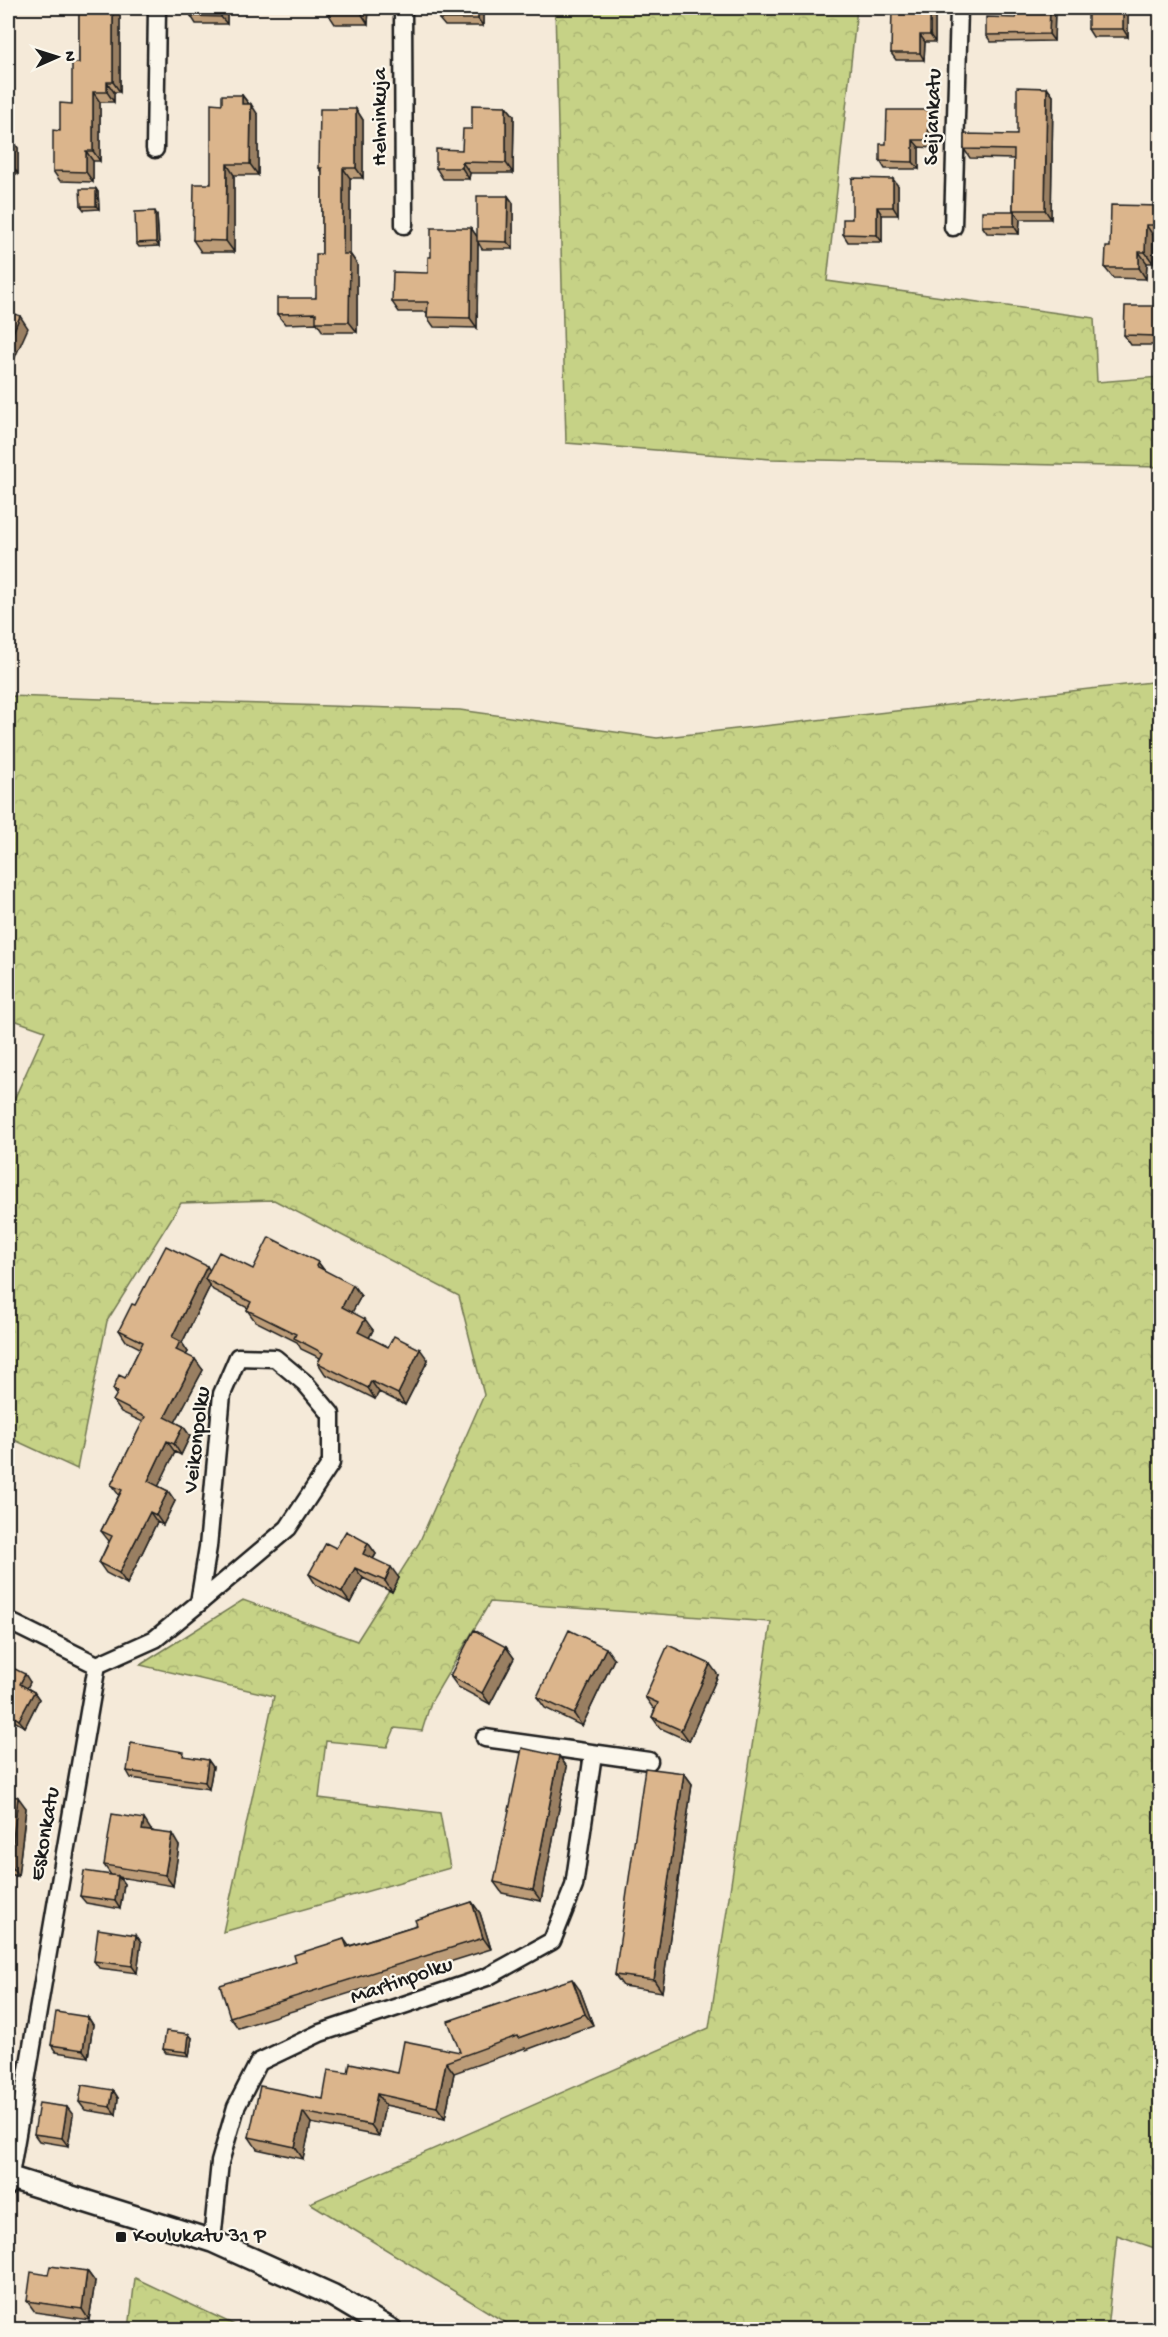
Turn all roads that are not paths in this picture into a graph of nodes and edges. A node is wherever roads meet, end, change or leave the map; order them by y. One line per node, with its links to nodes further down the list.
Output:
1 (157, 8): 4 (street)
2 (402, 8): 5 (street, Helminkuja)
3 (960, 8): 6 (street, Seijankatu)
4 (155, 149)
5 (404, 225)
6 (953, 228)
7 (199, 1603): 7 (street, Veikonpolku); 9 (street, Veikonpolku)
8 (8, 1621): 9 (street)
9 (97, 1665): 13 (street, Eskonkatu)
10 (485, 1738): 11 (street)
11 (593, 1755): 12 (street); 14 (street, Martinpolku)
12 (649, 1761)
13 (8, 2181): 14 (street)
14 (212, 2241): 15 (street)
15 (391, 2330)

